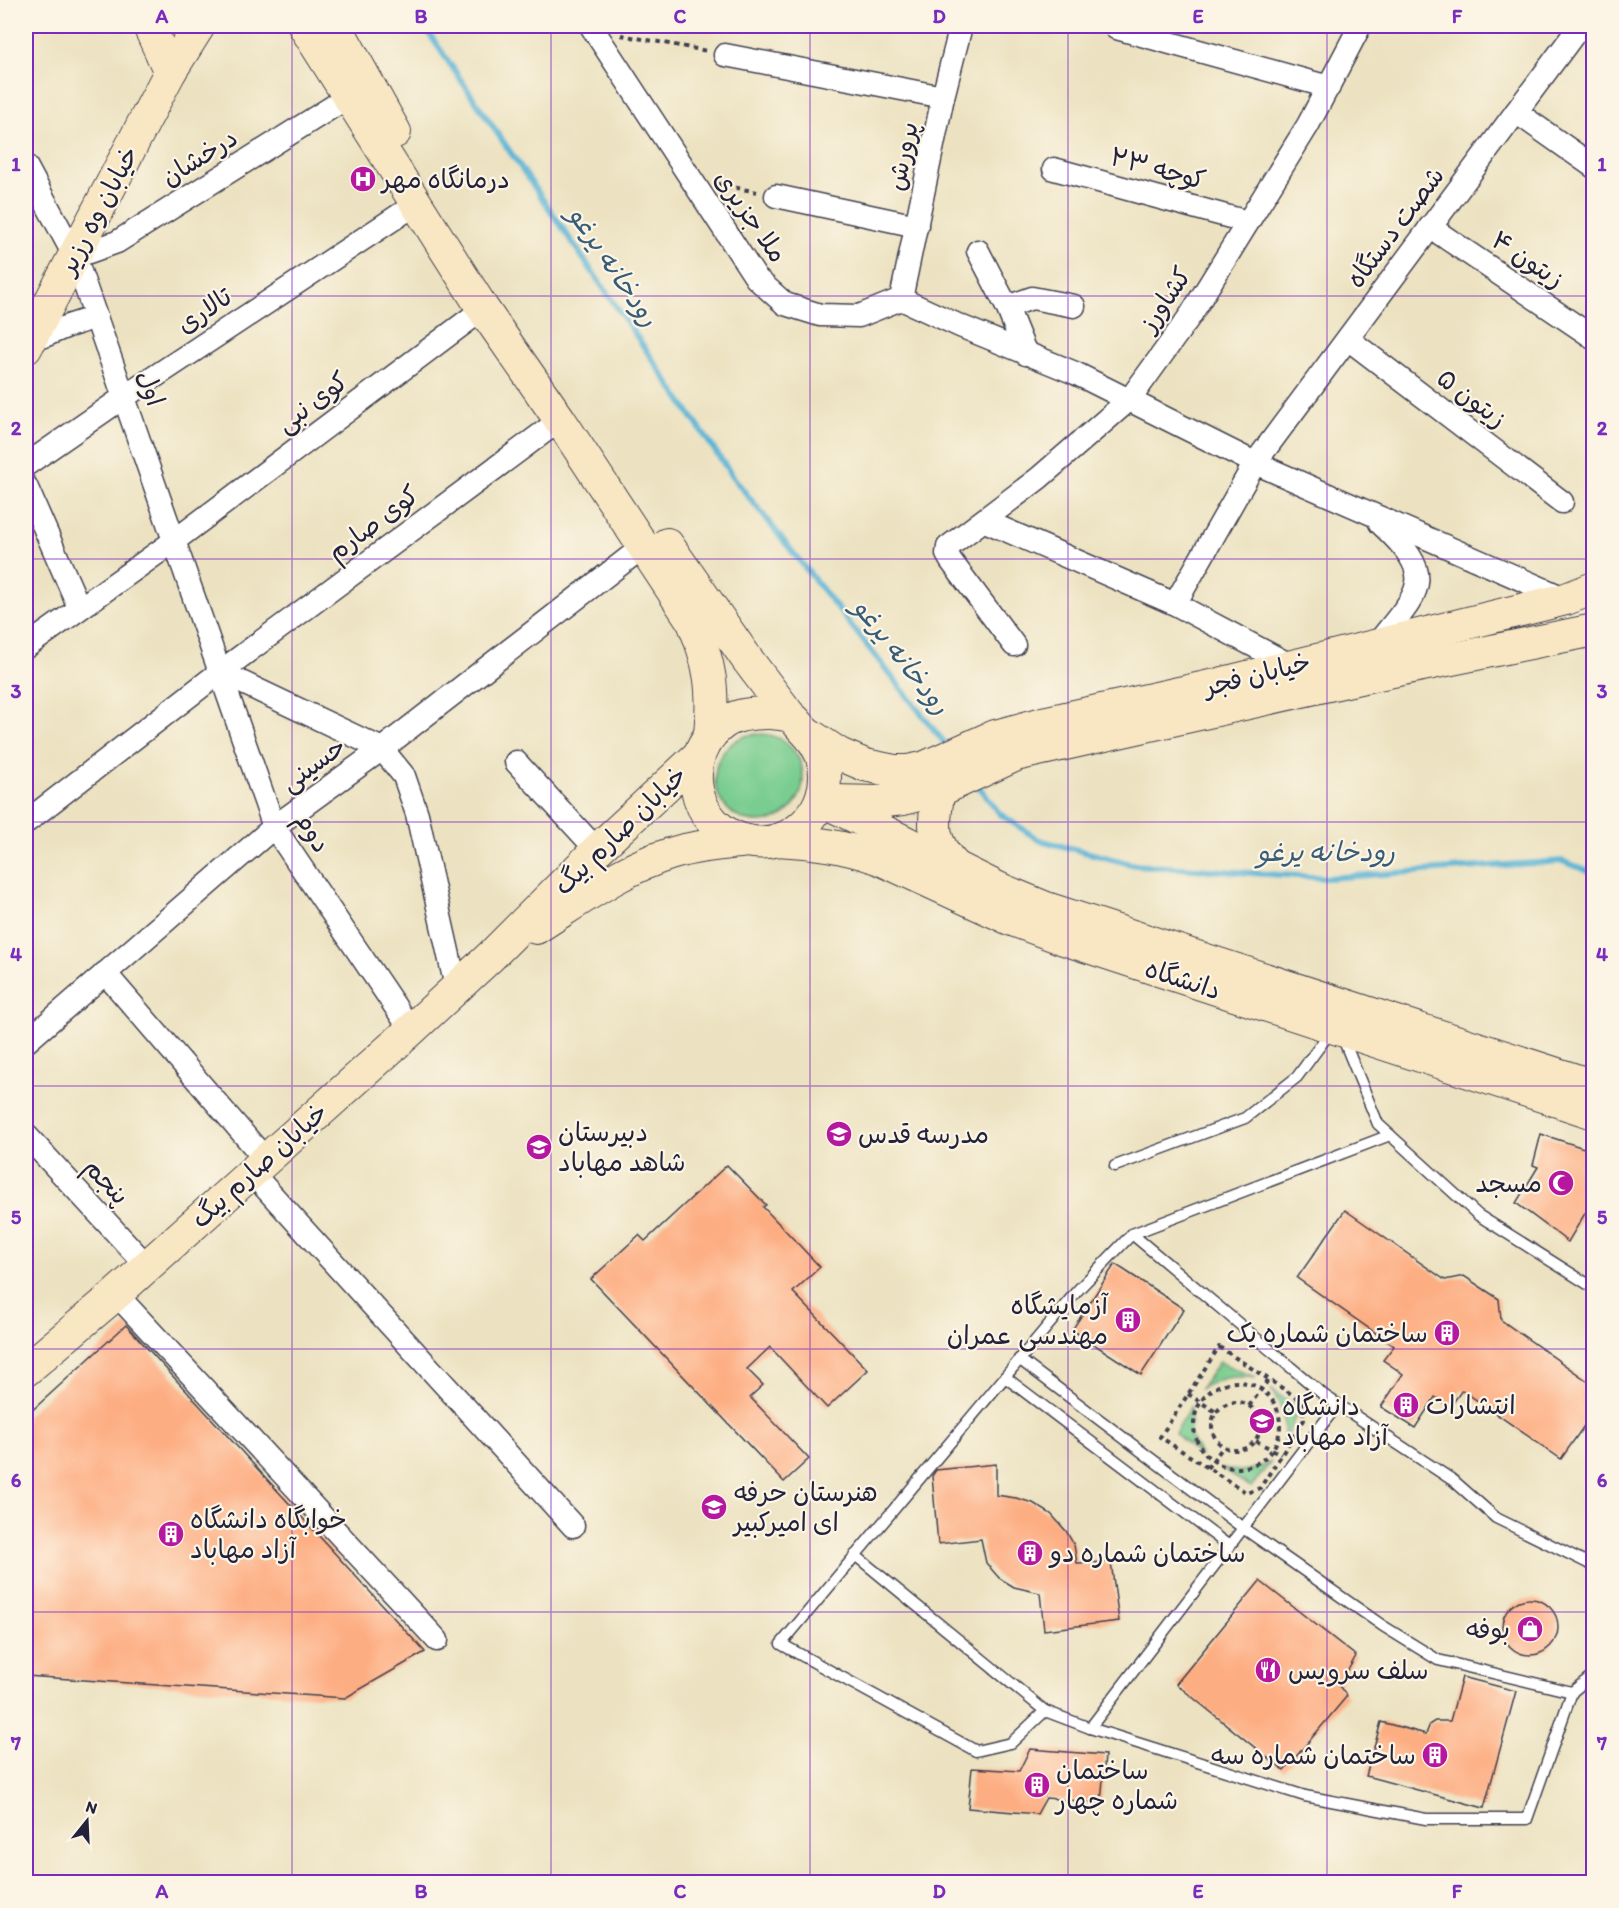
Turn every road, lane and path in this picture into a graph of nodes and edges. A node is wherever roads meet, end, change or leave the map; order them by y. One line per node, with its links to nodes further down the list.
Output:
1 (149, 26): 11 (main road)
2 (199, 26): 11 (main road, خیابان وه رزیر)
3 (304, 26): 13 (main road)
4 (336, 26): 56 (main road)
5 (961, 26): 14 (street, پرورش)
6 (1360, 26): 12 (street, کشاورز)
7 (1580, 26): 15 (street, شصت دستگاه)
8 (592, 27): 10 (path); 19 (street, ملا جزیری)
9 (1116, 28): 12 (street)
10 (725, 55): 14 (street)
11 (170, 72): 26 (main road, خیابان وه رزیر)
12 (1329, 87): 22 (street, کشاورز)
13 (348, 97): 21 (main road); 26 (street, درخشان)
14 (943, 97): 23 (street, پرورش)
15 (1516, 112): 17 (street); 24 (street, شصت دستگاه)
16 (26, 166): 26 (street, اول)
17 (1593, 167)
18 (1054, 169): 22 (street, کوچه ۲۳)
19 (691, 178): 20 (path); 27 (street, ملا جزیری)
20 (776, 196): 23 (street)
21 (416, 204): 30 (main road); 36 (street, تالاری)
22 (1248, 222): 37 (street, کشاورز)
23 (916, 225): 27 (street, پرورش)
24 (1430, 227): 32 (street, زیتون ۴); 33 (street, شصت دستگاه)
25 (978, 251): 29 (street)
26 (75, 256): 31 (street, اول); 34 (main road, خیابان وه رزیر)
27 (901, 299): 35 (street)
28 (1074, 306): 29 (street)
29 (1007, 307): 35 (street)
30 (483, 309): 38 (main road); 45 (street, کوی نبی)
31 (96, 317): 34 (street); 36 (street, اول)
32 (1593, 338)
33 (1348, 339): 39 (street, شصت دستگاه); 42 (street, زیتون ۵)
34 (27, 345)
35 (1026, 354): 37 (street)
36 (124, 397): 40 (street, تالاری); 45 (street, اول)
37 (1130, 399): 39 (street); 44 (street, کشاورز)
38 (560, 420): 46 (main road); 55 (street, کوی صارم)
39 (1255, 463): 43 (street); 48 (street, شصت دستگاه)
40 (26, 465)
41 (26, 486): 49 (street)
42 (1562, 502)
43 (1370, 513): 47 (street); 52 (street)
44 (985, 520): 48 (street); 51 (street, کشاورز)
45 (174, 541): 49 (street, کوی نبی); 55 (street, دوم)
46 (644, 546): 57 (main road); 59 (street, حسینی)
47 (1580, 593): 52 (main road, خیابان فجر)
48 (1175, 604): 54 (street)
49 (79, 607): 53 (street, کوی نبی)
50 (1593, 630): 58 (main road, خیابان فجر)
51 (1014, 645)
52 (1376, 645): 54 (main road, خیابان فجر)
53 (26, 647)
54 (1292, 666): 58 (main road, خیابان فجر)
55 (220, 672): 59 (street); 63 (street, کوی صارم); 64 (street, دوم)
56 (800, 726): 57 (main road); 61 (main road); 62 (main road)
57 (704, 745): 65 (main road); 66 (main road, خیابان صارم بیگ)
58 (1004, 746): 61 (main road, خیابان فجر)
59 (382, 749): 64 (street, حسینی); 70 (street)
60 (516, 762): 66 (street)
61 (936, 782): 62 (main road); 67 (main road)
62 (821, 800): 65 (main road); 67 (main road, دانشگاه)
63 (26, 822)
64 (274, 827): 69 (street, حسینی); 72 (street, دوم)
65 (763, 841): 68 (main road, خیابان صارم بیگ); 71 (main road, دانشگاه)
66 (597, 850): 68 (main road, خیابان صارم بیگ)
67 (954, 865): 74 (main road, دانشگاه)
68 (490, 957): 70 (main road, خیابان صارم بیگ)
69 (105, 973): 73 (street, حسینی); 78 (street)
70 (456, 987): 72 (main road, خیابان صارم بیگ)
71 (1336, 1029): 75 (main road, دانشگاه); 77 (lane); 79 (lane)
72 (411, 1030): 78 (main road, خیابان صارم بیگ)
73 (26, 1042)
74 (1593, 1086)
75 (1593, 1113)
76 (26, 1135): 81 (street, پنجم)
77 (1390, 1135): 80 (lane); 82 (lane)
78 (258, 1166): 81 (main road, خیابان صارم بیگ); 100 (street)
79 (1115, 1166)
80 (1132, 1234): 84 (lane); 91 (lane)
81 (147, 1266): 83 (main road, خیابان صارم بیگ)
82 (1593, 1288)
83 (116, 1294): 85 (main road, خیابان صارم بیگ); 105 (street)
84 (1019, 1359): 86 (lane); 101 (lane)
85 (26, 1370)
86 (1005, 1377): 102 (lane); 103 (lane)
87 (1269, 1379): 88 (path); 89 (path); 97 (path)
88 (1261, 1389): 90 (path); 92 (path); 96 (path)
89 (1188, 1394): 90 (path); 99 (path)
90 (1200, 1401): 93 (path); 98 (path)
91 (1338, 1404): 101 (lane); 104 (lane)
92 (1249, 1406): 93 (path); 94 (path)
93 (1216, 1412): 95 (path)
94 (1256, 1441): 95 (path); 96 (path)
95 (1223, 1446): 98 (path)
96 (1273, 1449): 97 (path); 98 (path)
97 (1281, 1454): 99 (path)
98 (1213, 1460): 99 (path)
99 (1207, 1468)
100 (573, 1526)
101 (1243, 1528): 102 (lane); 107 (lane)
102 (1229, 1546): 109 (lane)
103 (855, 1555): 108 (lane); 108 (lane)
104 (1593, 1566)
105 (436, 1640)
106 (1593, 1674): 107 (lane)
107 (1572, 1692): 109 (lane)
108 (1045, 1711): 109 (lane)
109 (1090, 1728)

